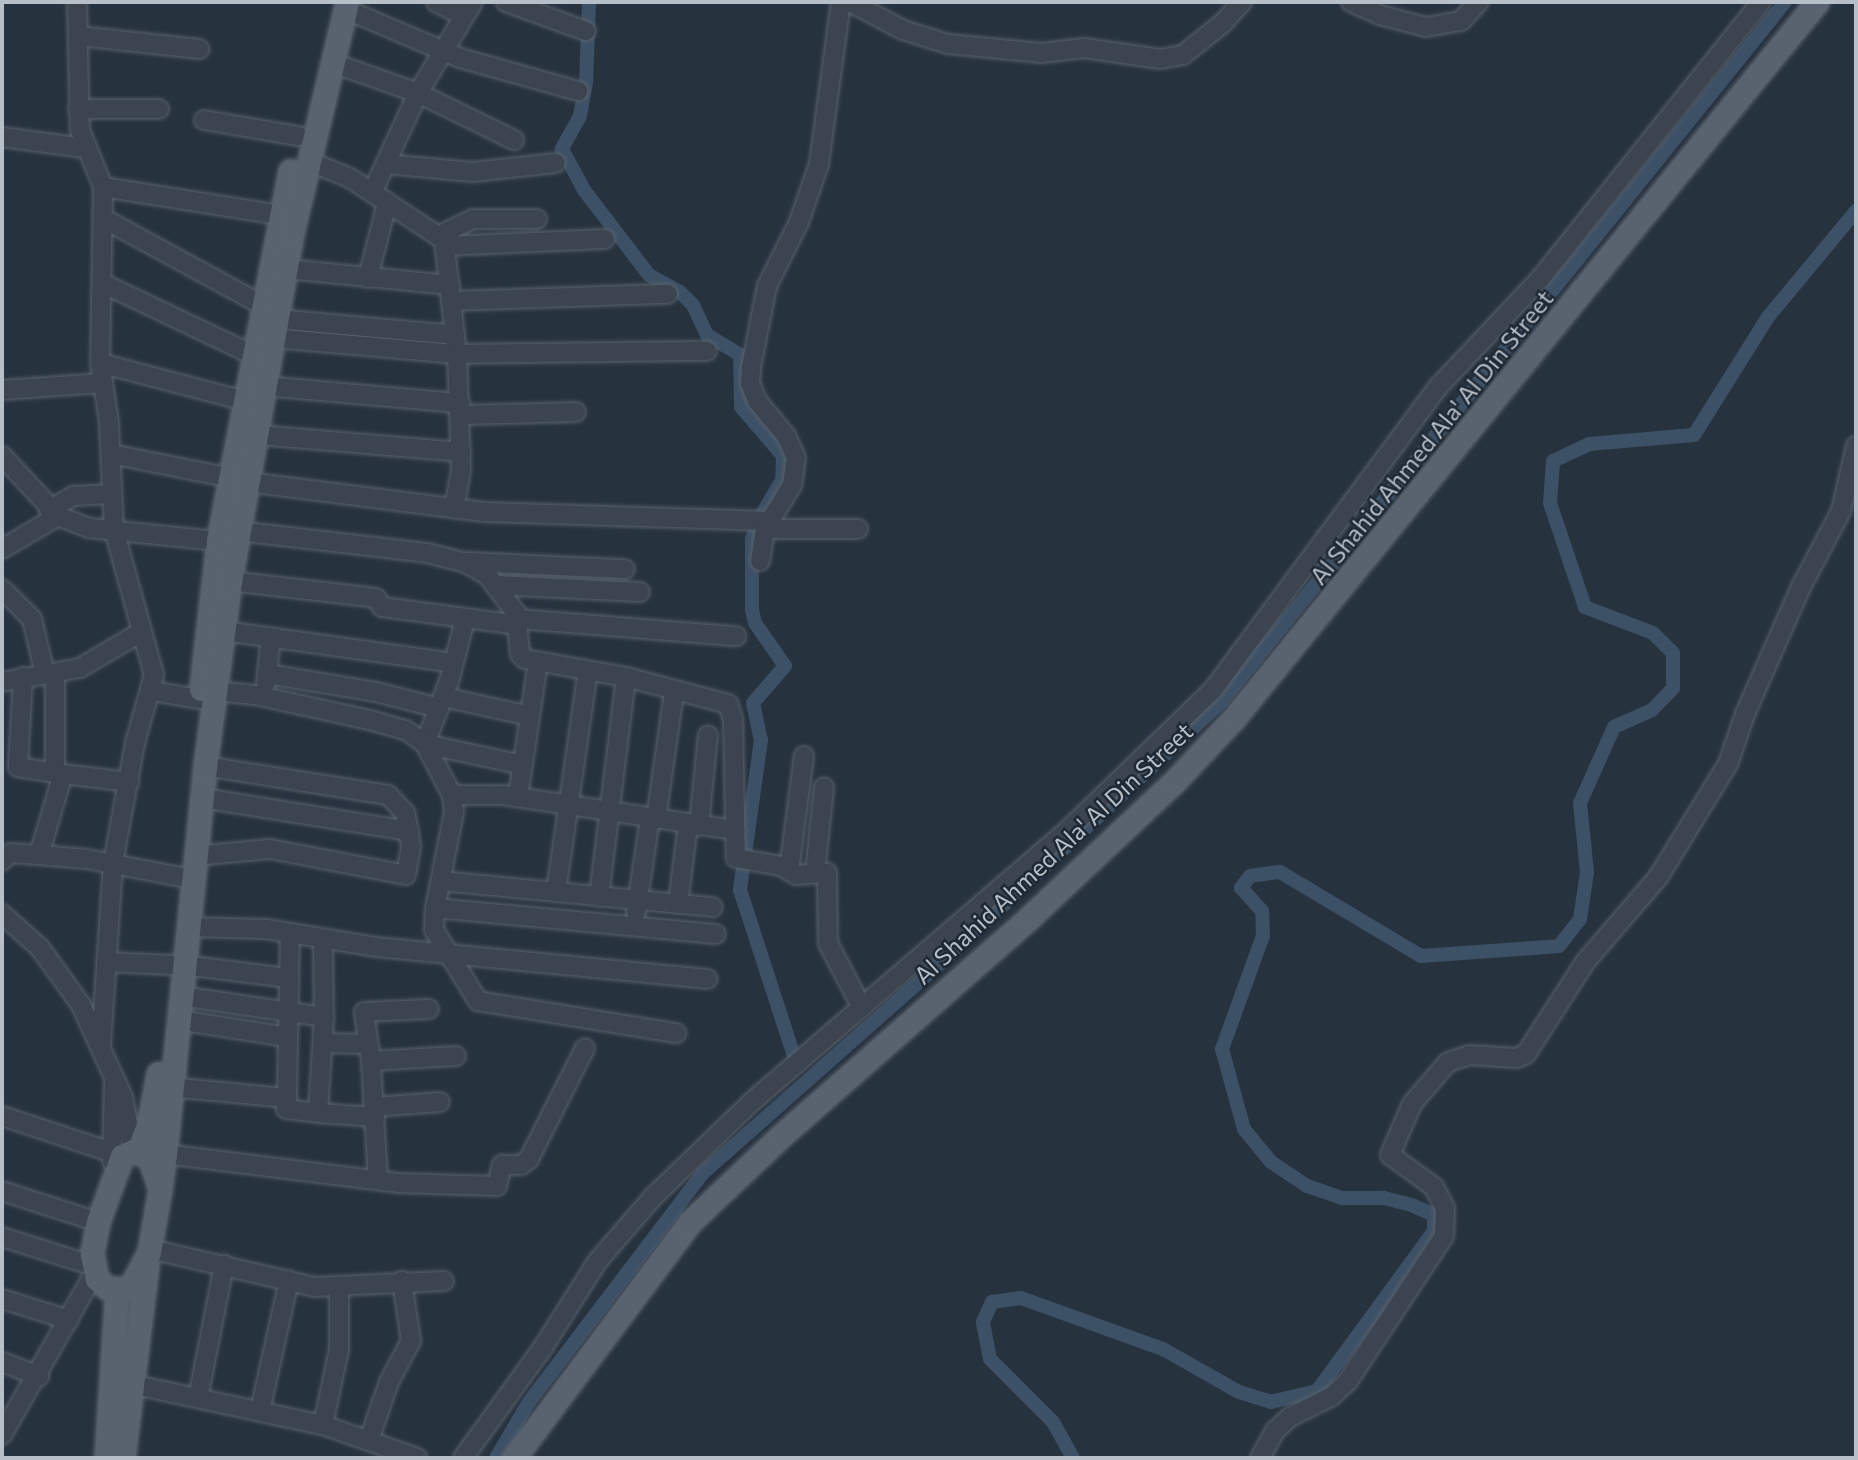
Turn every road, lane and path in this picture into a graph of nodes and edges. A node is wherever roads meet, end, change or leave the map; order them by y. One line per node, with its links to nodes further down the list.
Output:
1 (77, 2): 14 (street)
2 (436, 2): 12 (street)
3 (506, 2): 13 (street)
4 (841, 2): 62 (street)
5 (850, 2): 6 (street)
6 (1242, 2)
7 (1352, 2): 8 (street)
8 (1479, 2)
9 (1761, 2): 137 (street)
10 (1817, 2): 184 (main road, Al Shahid Ahmed Ala' Al Din Street)
11 (342, 4): 16 (street); 17 (main road); 23 (main road)
12 (469, 9): 16 (street)
13 (586, 31)
14 (79, 36): 15 (street); 20 (street)
15 (198, 48)
16 (441, 50): 18 (street); 19 (street)
17 (333, 63): 19 (street); 27 (main road)
18 (578, 91)
19 (418, 93): 25 (street); 29 (street)
20 (78, 108): 21 (street); 26 (street)
21 (159, 108)
22 (204, 120): 23 (street)
23 (299, 136): 32 (main road)
24 (2, 137): 26 (street)
25 (514, 140)
26 (84, 148): 30 (street)
27 (308, 162): 31 (street); 37 (main road)
28 (556, 163): 29 (street)
29 (386, 164): 31 (street)
30 (103, 187): 32 (street); 34 (street)
31 (379, 198): 36 (street); 38 (street)
32 (279, 215): 37 (main road)
33 (537, 219): 36 (street)
34 (106, 220): 39 (street); 42 (street)
35 (605, 239): 36 (street)
36 (442, 241): 40 (street)
37 (277, 268): 38 (street); 42 (main road)
38 (368, 278): 40 (street)
39 (102, 283): 46 (street); 47 (street)
40 (451, 293): 41 (street); 43 (street)
41 (668, 294)
42 (270, 321): 43 (street); 45 (street); 46 (main road); 50 (main road)
43 (455, 335): 45 (street)
44 (707, 351): 45 (street)
45 (457, 354): 51 (street)
46 (253, 355): 50 (main road)
47 (100, 363): 48 (street); 50 (street)
48 (102, 383): 49 (street); 56 (street)
49 (2, 390)
50 (256, 398): 51 (street); 53 (main road)
51 (461, 409): 52 (street); 55 (street)
52 (576, 412)
53 (247, 434): 55 (street); 58 (main road)
54 (1856, 446): 185 (street)
55 (461, 452): 60 (street)
56 (111, 454): 58 (street); 59 (street)
57 (4, 463): 61 (street)
58 (239, 480): 60 (street); 65 (main road)
59 (112, 494): 61 (street); 64 (street)
60 (454, 508): 62 (street)
61 (53, 513): 64 (street); 66 (street)
62 (767, 525): 63 (street); 67 (street)
63 (858, 529)
64 (114, 530): 65 (street); 77 (street)
65 (228, 536): 68 (street); 70 (main road); 90 (main road)
66 (2, 550)
67 (760, 561)
68 (464, 562): 69 (street); 71 (street)
69 (625, 569)
70 (230, 581): 74 (street); 76 (main road)
71 (496, 584): 73 (street); 75 (street)
72 (2, 589): 83 (street)
73 (640, 592)
74 (465, 620): 75 (street); 81 (street)
75 (518, 622): 78 (street); 80 (street)
76 (224, 631): 79 (street); 90 (main road)
77 (141, 632): 83 (street); 88 (street)
78 (736, 636)
79 (271, 637): 81 (street); 84 (street)
80 (538, 662): 82 (street); 93 (street)
81 (454, 663): 92 (street)
82 (589, 671): 86 (street); 105 (street)
83 (50, 674): 85 (street); 99 (street)
84 (267, 674): 91 (street); 92 (street)
85 (23, 677): 87 (street); 99 (street)
86 (626, 677): 89 (street); 106 (street)
87 (2, 682)
88 (152, 691): 90 (street); 100 (street)
89 (674, 693): 107 (street); 109 (street)
90 (207, 695): 91 (street); 96 (main road)
91 (265, 697): 95 (street)
92 (441, 703): 93 (street); 95 (street)
93 (530, 716): 98 (street)
94 (708, 735): 108 (street)
95 (425, 744): 98 (street); 102 (street)
96 (202, 755): 104 (main road); 110 (street); 117 (main road)
97 (804, 756): 115 (street)
98 (523, 765): 103 (street)
99 (59, 773): 100 (street); 111 (street)
100 (129, 782): 114 (street)
101 (824, 788): 116 (street)
102 (452, 795): 103 (street); 118 (street)
103 (518, 797): 105 (street)
104 (202, 798): 110 (street); 112 (main road)
105 (568, 805): 106 (street); 119 (street)
106 (610, 812): 107 (street); 120 (street)
107 (653, 818): 108 (street); 121 (street)
108 (694, 825): 109 (street); 122 (street)
109 (736, 830): 115 (street)
110 (409, 831): 112 (street)
111 (39, 855): 113 (street); 114 (street)
112 (195, 856): 127 (main road)
113 (2, 861)
114 (113, 863): 117 (street); 132 (street)
115 (789, 871): 116 (street)
116 (815, 873): 137 (street)
117 (181, 877): 133 (main road)
118 (441, 881): 119 (street); 124 (street)
119 (556, 892): 120 (street)
120 (600, 897): 121 (street)
121 (638, 901): 122 (street); 126 (street)
122 (678, 904): 123 (street)
123 (713, 907)
124 (435, 908): 126 (street); 131 (street)
125 (2, 914): 145 (street)
126 (634, 926): 129 (street)
127 (188, 927): 128 (street); 133 (main road)
128 (290, 933): 130 (street); 134 (street)
129 (716, 934)
130 (323, 940): 131 (street); 140 (street)
131 (448, 953): 135 (street); 142 (street)
132 (106, 962): 133 (street); 145 (street)
133 (178, 965): 134 (street); 136 (main road); 156 (main road)
134 (289, 978): 139 (street)
135 (707, 979)
136 (181, 996): 139 (street); 141 (main road)
137 (862, 1008): 183 (street)
138 (429, 1009): 147 (street)
139 (289, 1014): 140 (street); 143 (street)
140 (324, 1017): 144 (street)
141 (178, 1020): 143 (street); 149 (main road)
142 (676, 1033)
143 (288, 1037): 150 (street)
144 (323, 1043): 147 (street); 153 (street)
145 (101, 1045): 156 (street)
146 (585, 1048): 157 (street)
147 (370, 1053): 148 (street); 152 (street)
148 (456, 1056)
149 (170, 1087): 150 (street); 155 (main road)
150 (287, 1098): 153 (street)
151 (440, 1102): 152 (street)
152 (375, 1112): 153 (street); 157 (street)
153 (318, 1113)
154 (2, 1116): 156 (street)
155 (165, 1154): 157 (street); 158 (main road)
156 (124, 1156): 158 (main road); 160 (main road)
157 (378, 1180)
158 (160, 1189): 162 (main road)
159 (2, 1191): 160 (street)
160 (98, 1222): 164 (main road)
161 (2, 1237): 164 (street)
162 (150, 1250): 163 (street); 169 (main road); 174 (main road)
163 (224, 1265): 165 (street); 175 (street)
164 (93, 1269): 169 (main road); 171 (street)
165 (289, 1280): 168 (street); 176 (street)
166 (402, 1281): 167 (street); 168 (street); 179 (street)
167 (444, 1281)
168 (338, 1288): 177 (street)
169 (117, 1290): 180 (main road)
170 (2, 1299): 171 (street)
171 (69, 1320): 173 (street)
172 (2, 1362): 173 (street)
173 (39, 1376): 178 (street)
174 (131, 1384): 175 (street); 181 (main road)
175 (198, 1398): 176 (street)
176 (260, 1411): 177 (street)
177 (323, 1425): 179 (street)
178 (2, 1435)
179 (369, 1440): 182 (street)
180 (106, 1458)
181 (123, 1458)
182 (417, 1458)
183 (463, 1458)
184 (514, 1458)
185 (1261, 1458)

